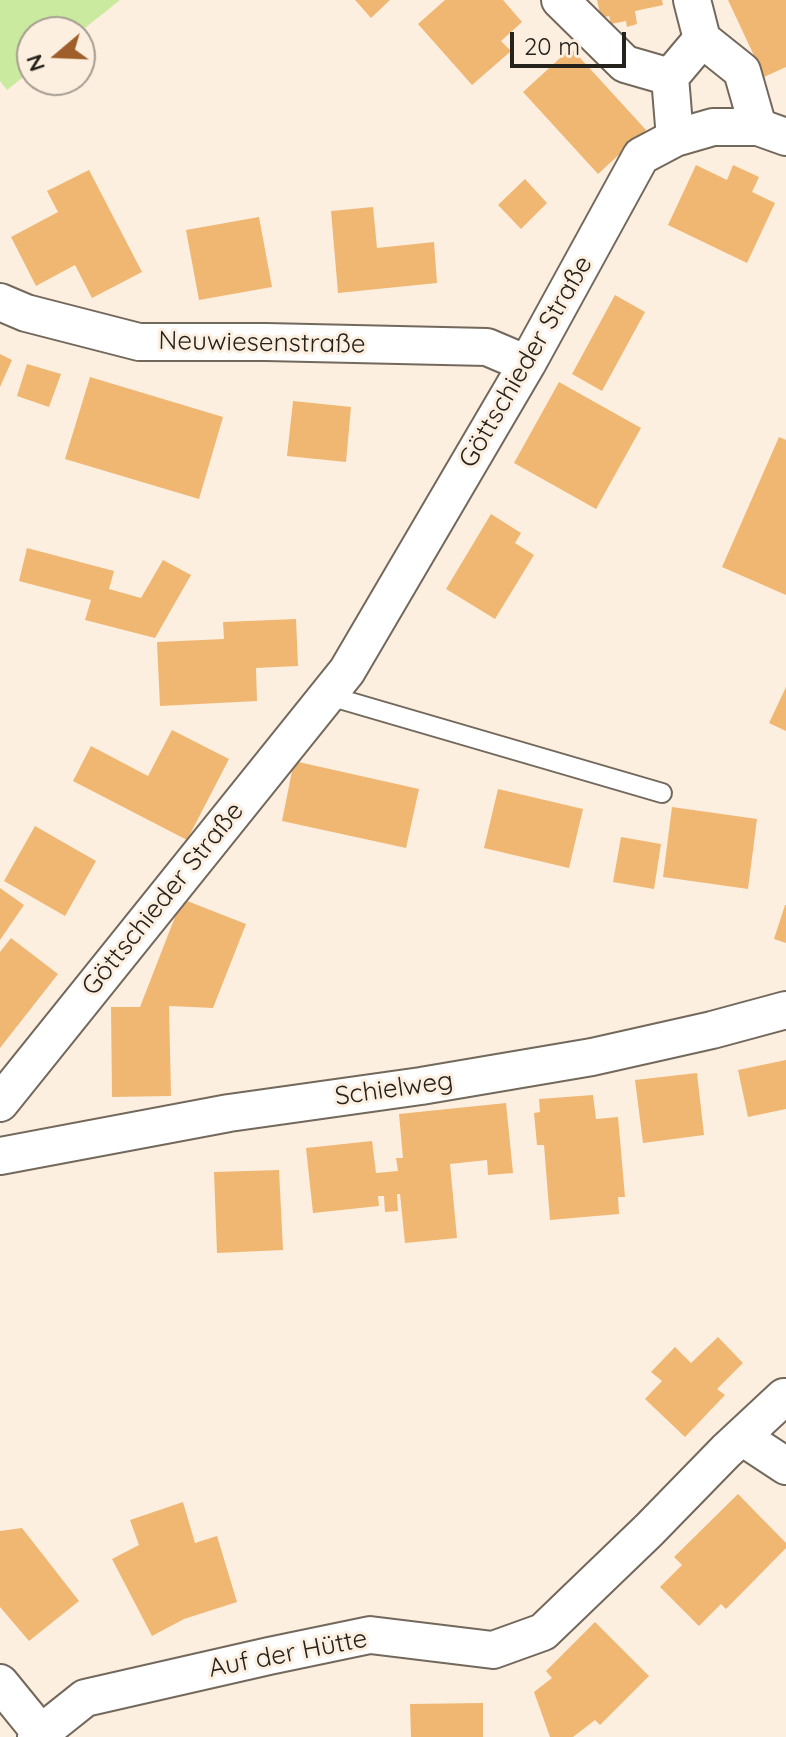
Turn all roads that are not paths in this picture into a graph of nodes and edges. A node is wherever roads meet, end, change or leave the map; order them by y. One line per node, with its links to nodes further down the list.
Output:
1 (560, 0): 4 (street)
2 (692, 0): 3 (street)
3 (702, 39): 4 (street); 5 (street)
4 (670, 77): 6 (street)
5 (772, 132): 6 (street, Göttschieder Straße)
6 (675, 138): 8 (street, Göttschieder Straße)
7 (0, 302): 8 (street, Neuwiesenstraße)
8 (527, 364): 9 (street, Göttschieder Straße)
9 (326, 695): 10 (lane); 12 (street, Göttschieder Straße)
10 (662, 793)
11 (786, 1010): 13 (street, Schielweg)
12 (0, 1103)
13 (0, 1156)
14 (786, 1397): 15 (street, Auf der Hütte)
15 (742, 1437): 16 (street); 18 (street, Auf der Hütte)
16 (786, 1466)
17 (0, 1683): 18 (street)
18 (40, 1735)

